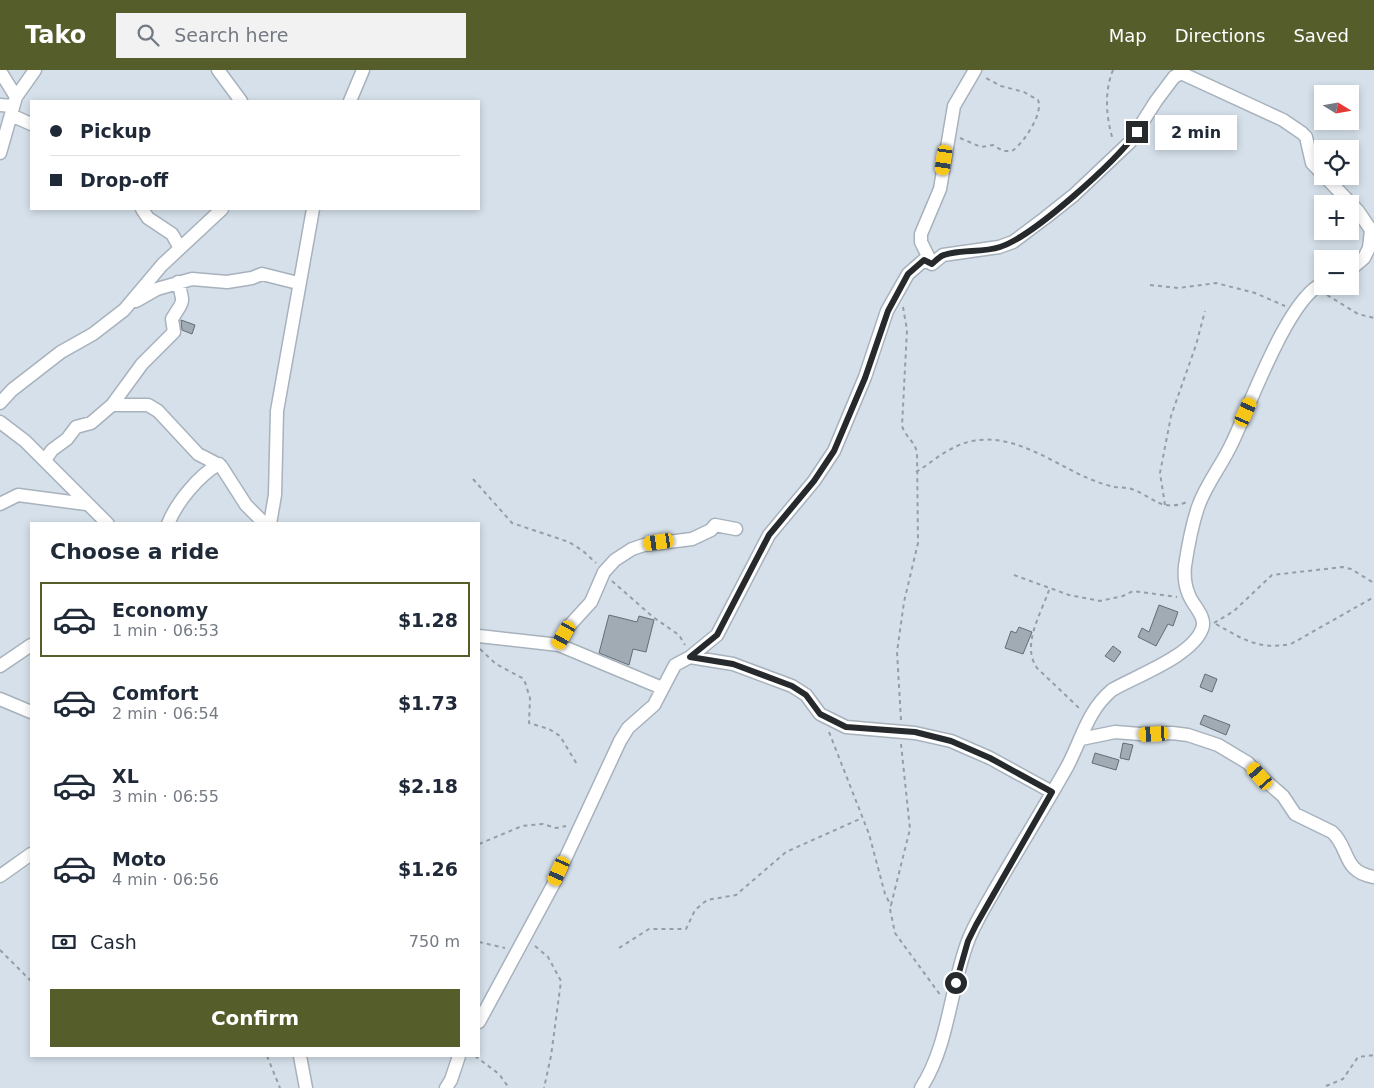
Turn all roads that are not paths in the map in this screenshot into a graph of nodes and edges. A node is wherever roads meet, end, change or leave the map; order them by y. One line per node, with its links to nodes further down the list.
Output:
1 (35, 70): 9 (street)
2 (218, 70): 6 (street)
3 (363, 70): 7 (street)
4 (0, 71): 9 (street)
5 (974, 73): 17 (street)
6 (240, 100)
7 (350, 100)
8 (0, 105): 9 (street)
9 (13, 106): 10 (street); 11 (street)
10 (30, 123)
11 (0, 153)
12 (143, 210): 15 (street)
13 (221, 210): 15 (street)
14 (313, 210): 19 (street)
15 (180, 248): 21 (street)
16 (1359, 262): 17 (street)
17 (932, 264): 37 (street)
18 (178, 282): 19 (street); 21 (street); 23 (street)
19 (298, 283): 32 (street)
20 (1314, 292): 42 (street)
21 (124, 310): 22 (street)
22 (0, 403)
23 (112, 405): 25 (street); 26 (street)
24 (0, 422): 25 (street)
25 (45, 460): 28 (street)
26 (219, 464): 30 (street); 31 (street)
27 (0, 504): 28 (street)
28 (86, 504): 29 (street)
29 (106, 522)
30 (169, 522)
31 (263, 522)
32 (270, 522)
33 (736, 529): 35 (street)
34 (480, 636): 35 (street)
35 (559, 645): 39 (street)
36 (30, 646): 38 (street)
37 (690, 657): 39 (street); 43 (street)
38 (0, 666)
39 (662, 688): 47 (street)
40 (0, 699): 41 (street)
41 (30, 712)
42 (1081, 739): 43 (street); 46 (street)
43 (1052, 792): 50 (street)
44 (30, 855): 45 (street)
45 (0, 876)
46 (1374, 877)
47 (480, 1020)
48 (300, 1057): 51 (street)
49 (459, 1057): 52 (street)
50 (924, 1083): 53 (street)
51 (306, 1088)
52 (446, 1088)
53 (936, 1088)

